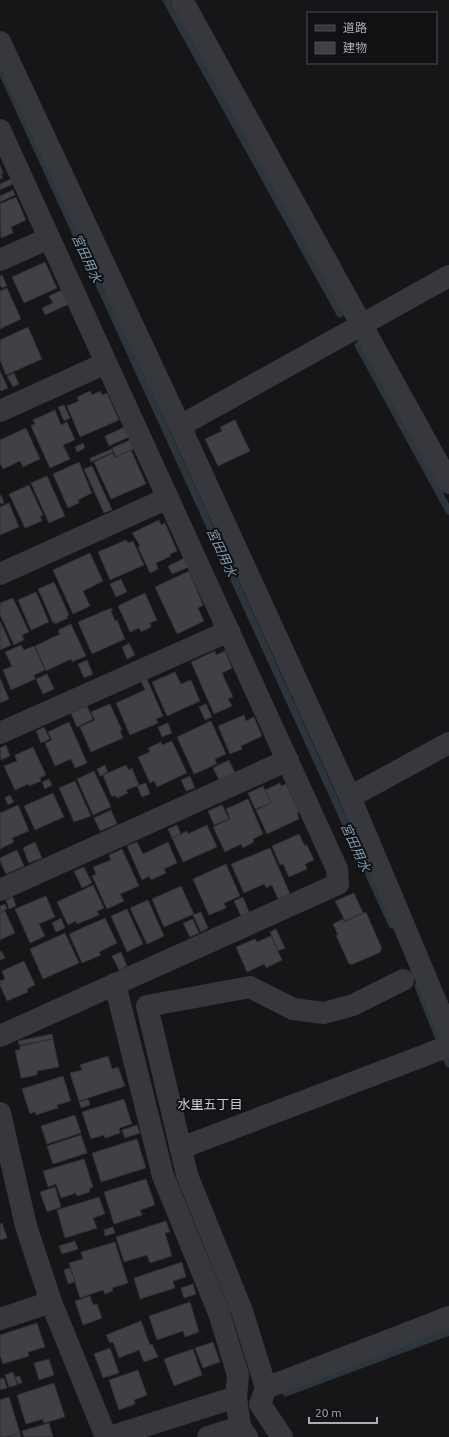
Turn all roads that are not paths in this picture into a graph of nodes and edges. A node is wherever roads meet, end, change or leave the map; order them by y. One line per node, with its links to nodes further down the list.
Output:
1 (182, 0): 7 (street)
2 (0, 42): 10 (street)
3 (0, 130): 4 (street)
4 (49, 238): 5 (street); 8 (street)
5 (0, 260)
6 (449, 276): 7 (street)
7 (362, 325): 10 (street); 11 (street)
8 (106, 363): 9 (street); 12 (street)
9 (0, 411)
10 (180, 426): 18 (street)
11 (449, 483)
12 (168, 498): 13 (street); 14 (street)
13 (0, 574)
14 (229, 631): 15 (street); 17 (street)
15 (0, 733)
16 (449, 743): 18 (street)
17 (288, 760): 19 (street); 21 (street)
18 (350, 797): 22 (street)
19 (0, 890)
20 (403, 980): 26 (street)
21 (115, 984): 23 (street); 32 (street)
22 (449, 1033)
23 (0, 1036)
24 (449, 1046): 26 (street)
25 (0, 1113): 27 (street)
26 (181, 1148): 31 (street)
27 (6, 1165): 28 (street)
28 (51, 1302): 30 (street); 34 (street)
29 (449, 1317): 31 (street)
30 (0, 1319)
31 (266, 1388): 37 (street)
32 (236, 1397): 33 (street); 35 (street)
33 (244, 1432): 36 (street)
34 (106, 1437)
35 (110, 1437)
36 (208, 1437)
37 (282, 1437)

